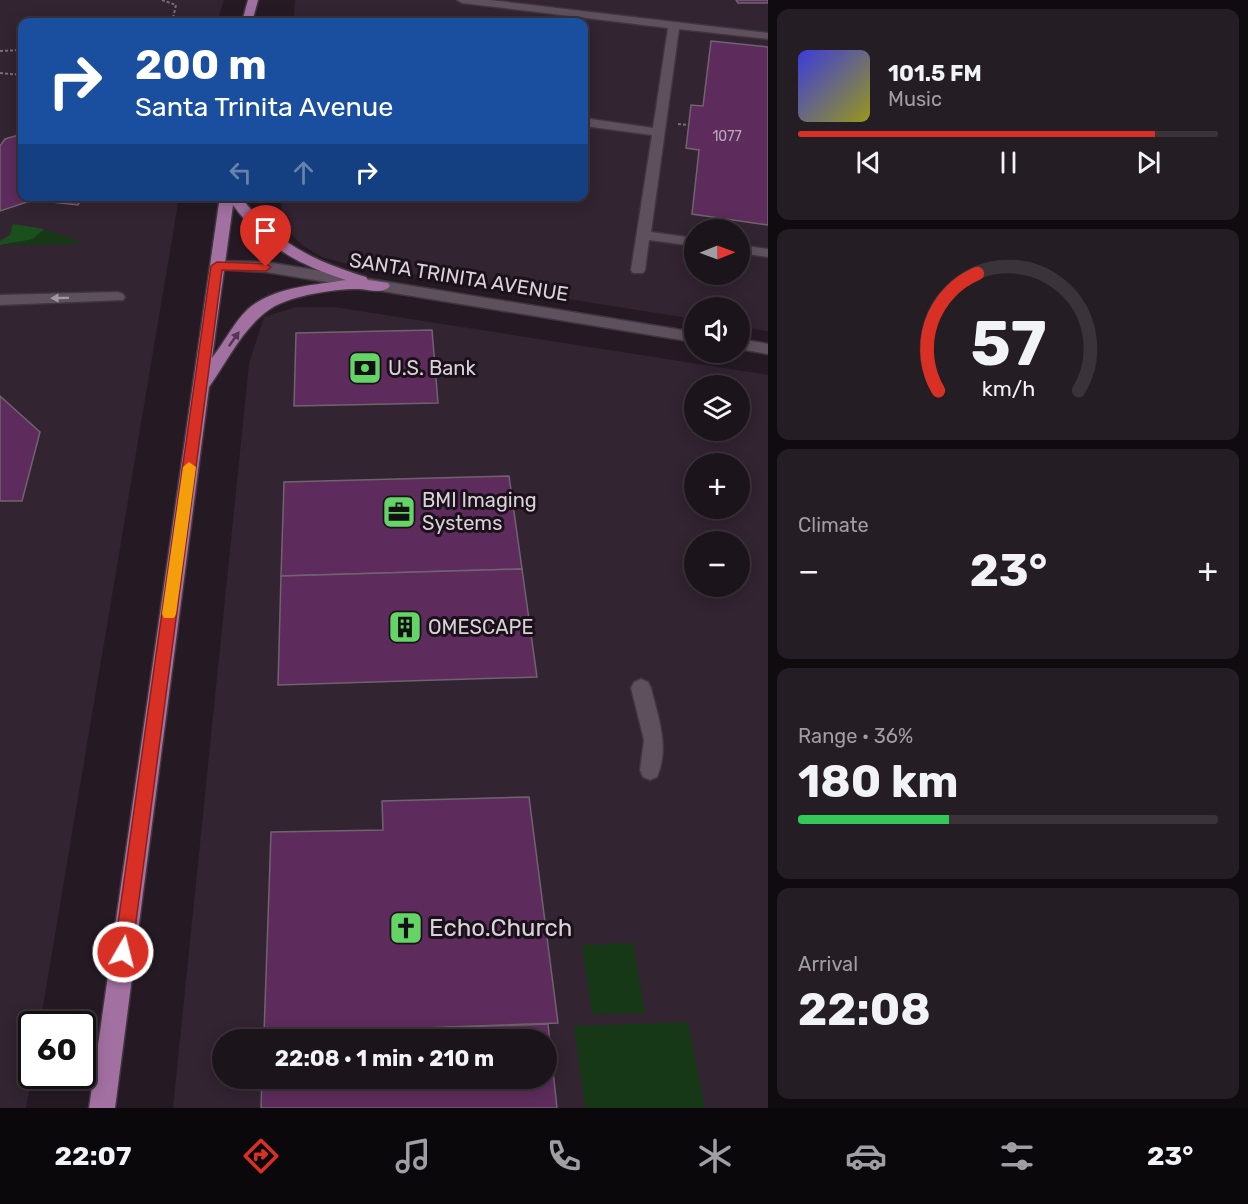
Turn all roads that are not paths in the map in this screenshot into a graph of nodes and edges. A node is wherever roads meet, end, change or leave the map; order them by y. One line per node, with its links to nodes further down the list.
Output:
1 (253, 0): 3 (main road)
2 (462, 0): 4 (street)
3 (248, 18)
4 (674, 25): 5 (street); 7 (street)
5 (768, 36)
6 (588, 123): 7 (street)
7 (658, 132): 10 (street)
8 (226, 201): 14 (main road)
9 (236, 201): 16 (main road)
10 (643, 235): 11 (street); 15 (street)
11 (684, 241)
12 (750, 250): 13 (street)
13 (768, 253)
14 (217, 266): 16 (street, SANTA TRINITA AVENUE); 22 (main road)
15 (638, 270)
16 (383, 286): 19 (street, SANTA TRINITA AVENUE); 22 (main road, one-way to 16)
17 (118, 297): 18 (street, one-way to 18)
18 (0, 300)
19 (684, 335)
20 (750, 346): 21 (street)
21 (768, 349)
22 (200, 387): 25 (main road)
23 (641, 688): 24 (street)
24 (650, 770)
25 (102, 1108)

